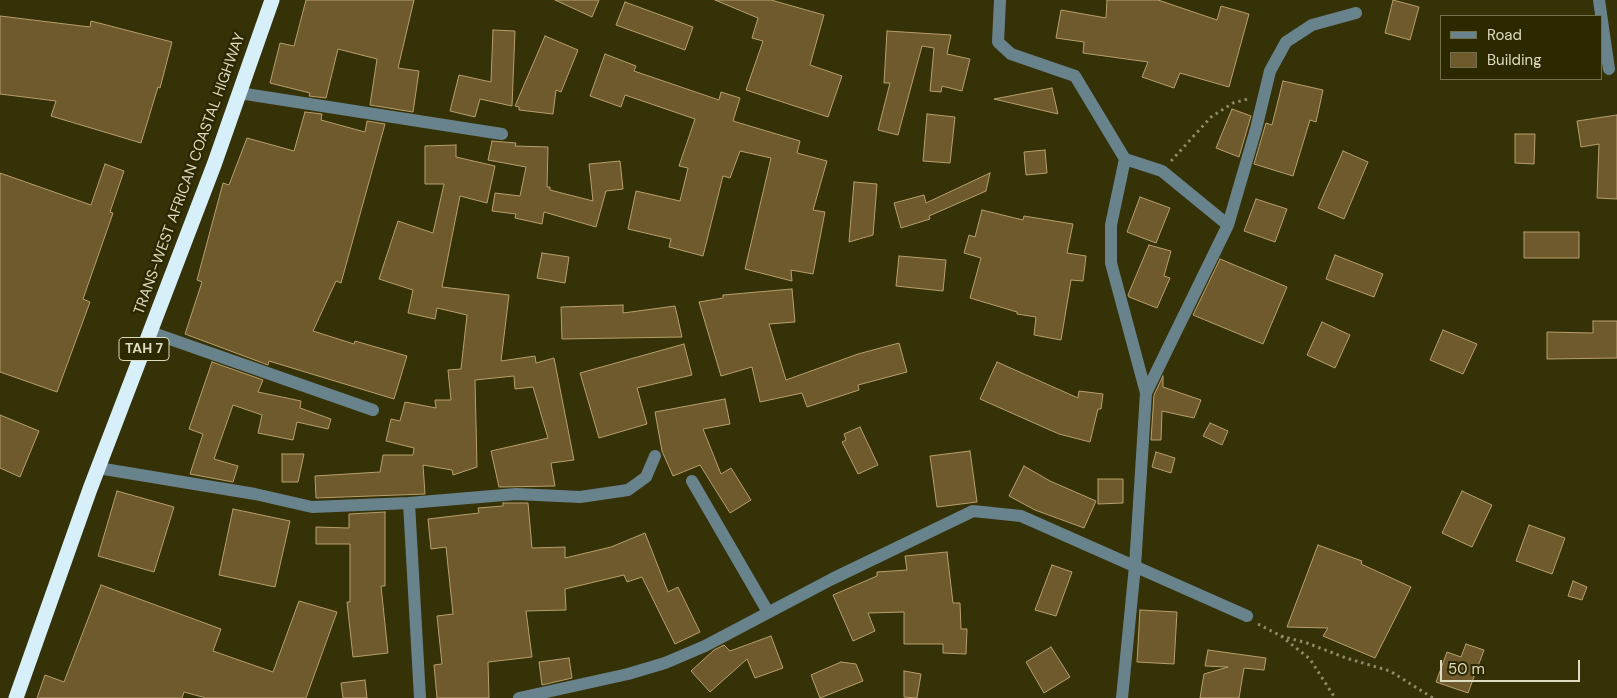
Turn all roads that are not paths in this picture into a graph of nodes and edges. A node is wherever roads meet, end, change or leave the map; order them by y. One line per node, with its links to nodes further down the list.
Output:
1 (272, 0): 8 (highway, TRANS-WEST AFRICAN COASTAL HIGHWAY / TAH 7)
2 (1000, 0): 10 (street)
3 (1599, 0): 5 (street)
4 (1356, 13): 11 (street)
5 (1601, 15)
6 (1602, 21): 7 (street)
7 (1609, 69)
8 (239, 93): 9 (street); 12 (highway, TRANS-WEST AFRICAN COASTAL HIGHWAY / TAH 7)
9 (502, 134)
10 (1126, 159): 11 (street); 13 (street)
11 (1228, 225): 13 (street)
12 (150, 332): 14 (street); 16 (highway, TRANS-WEST AFRICAN COASTAL HIGHWAY / TAH 7)
13 (1146, 393): 19 (street)
14 (373, 410)
15 (654, 456): 18 (street)
16 (98, 468): 18 (street); 22 (highway, TRANS-WEST AFRICAN COASTAL HIGHWAY / TAH 7)
17 (692, 481): 20 (street)
18 (409, 503): 23 (street)
19 (1135, 566): 20 (street); 21 (street); 25 (street)
20 (768, 612): 24 (street)
21 (1247, 616)
22 (16, 698)
23 (420, 698)
24 (519, 698)
25 (1122, 698)

